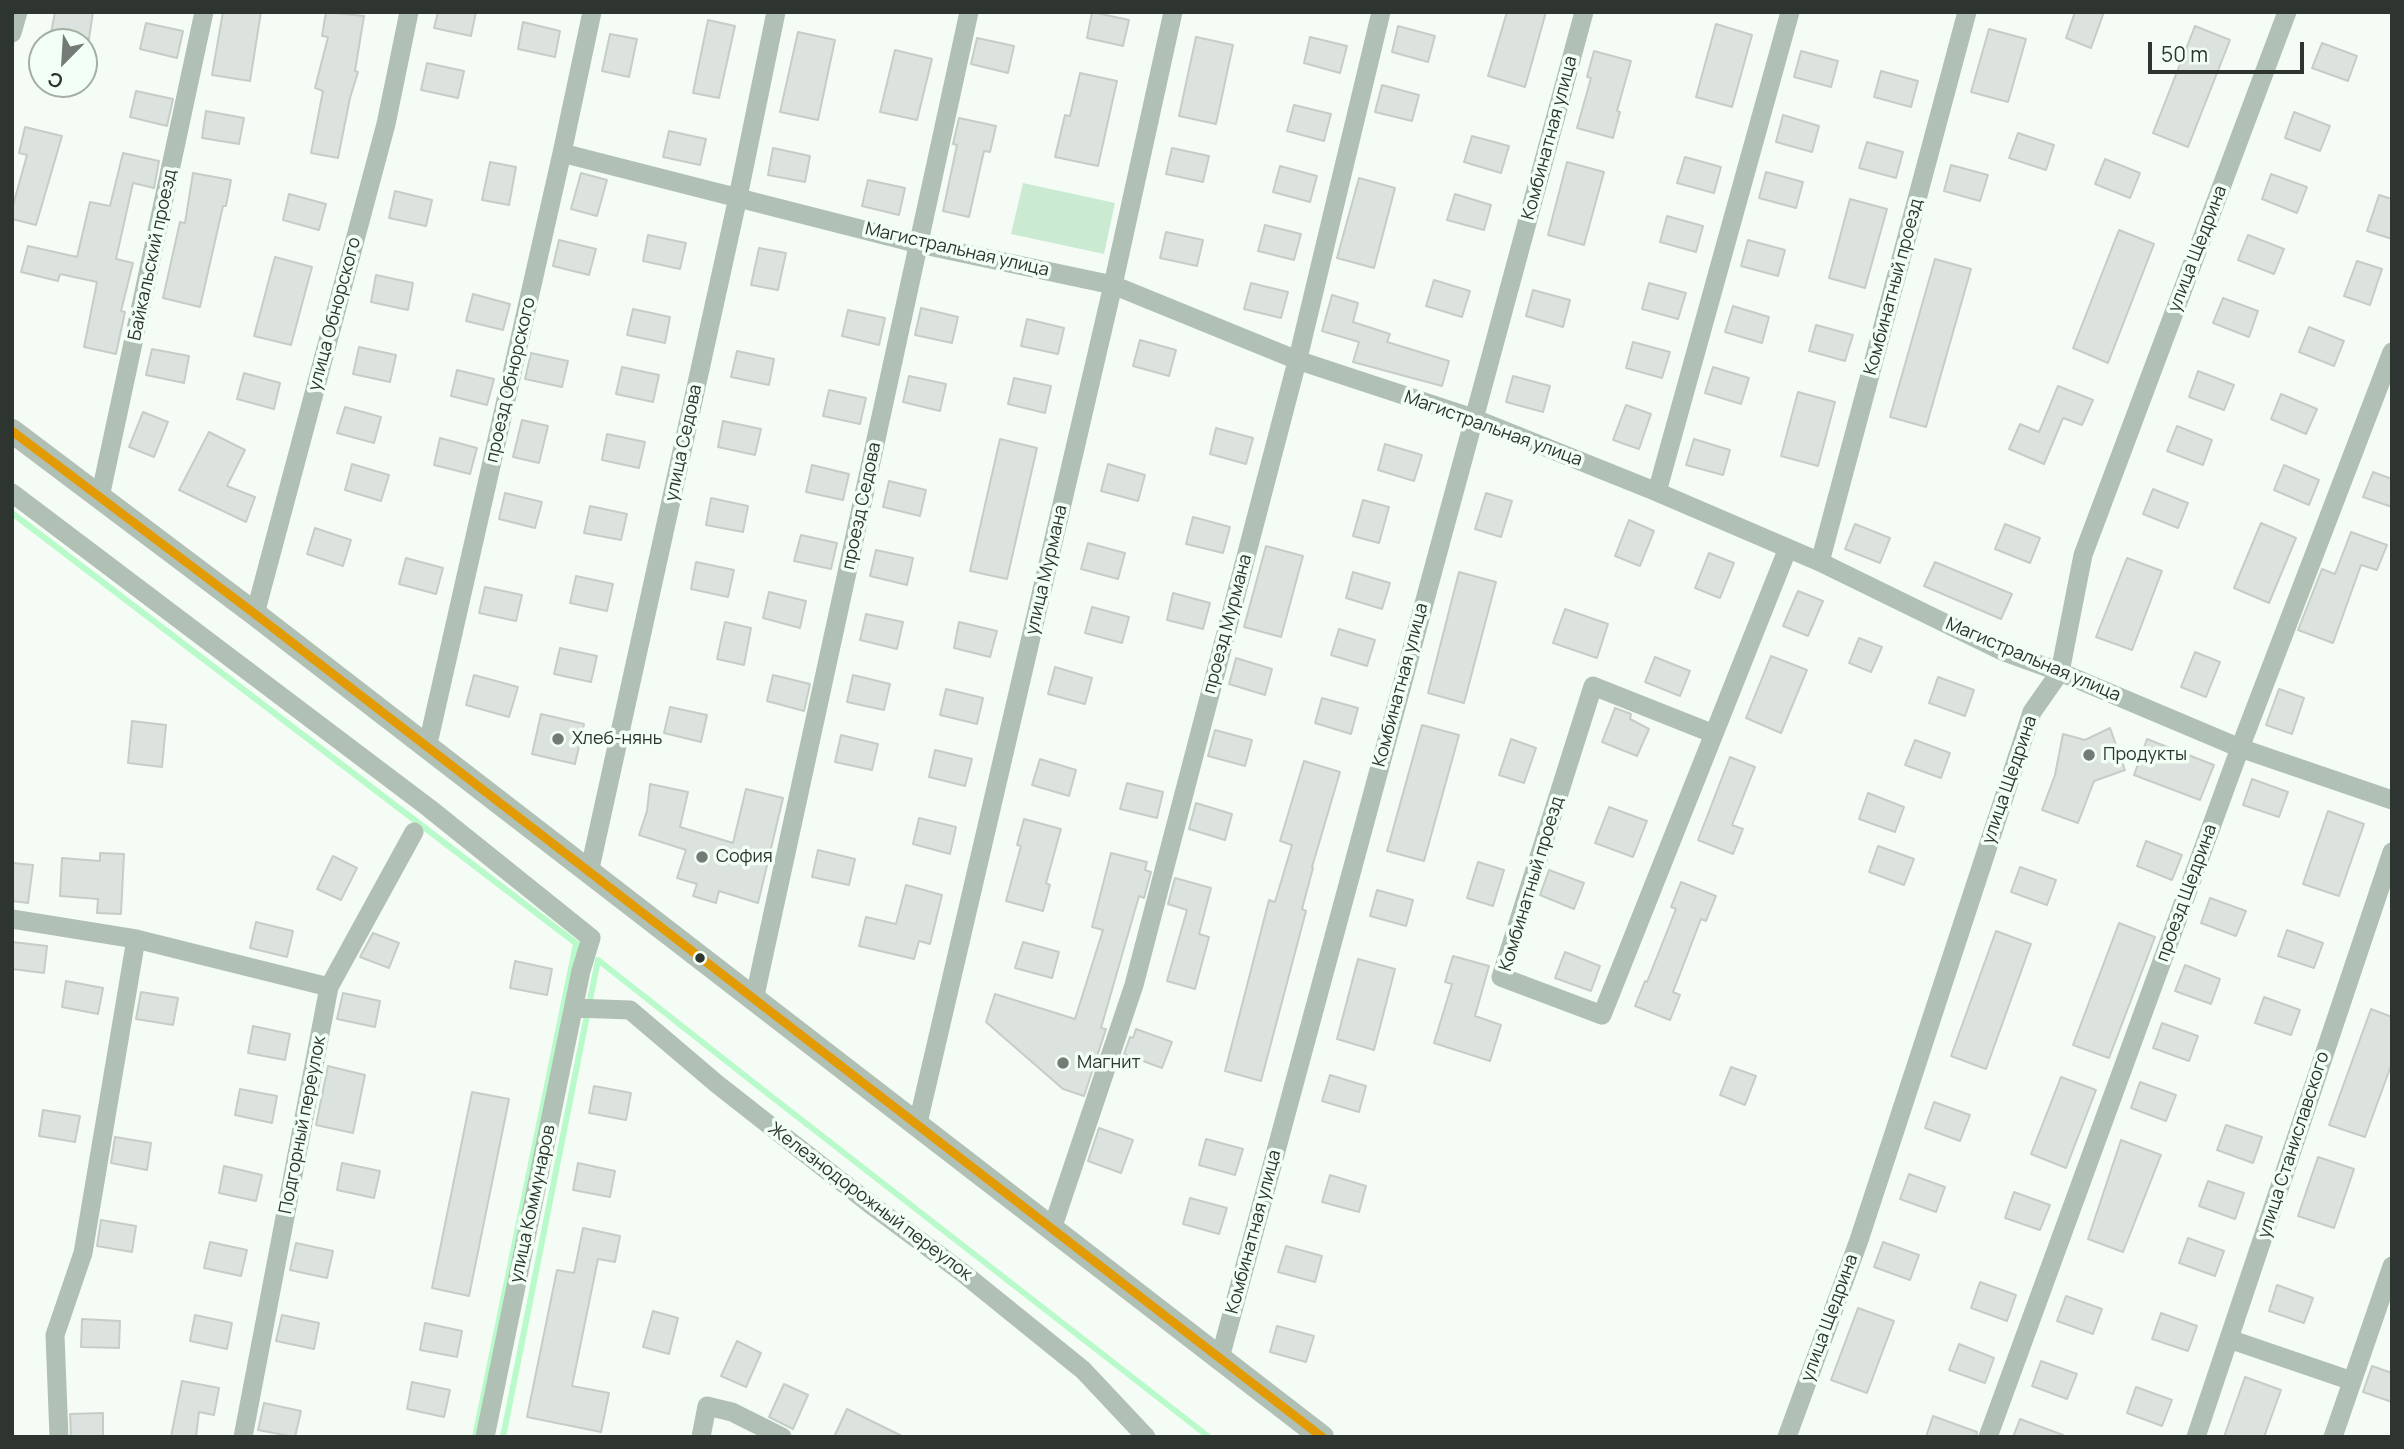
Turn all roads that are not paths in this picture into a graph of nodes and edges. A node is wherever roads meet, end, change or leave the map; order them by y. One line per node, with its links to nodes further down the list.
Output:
1 (18, 12): 13 (street)
2 (204, 12): 24 (street, Байкальский проезд)
3 (409, 12): 27 (street, улица Обнорского)
4 (592, 12): 14 (street, проезд Обнорского)
5 (776, 12): 15 (street, улица Седова)
6 (969, 12): 16 (street, проезд Седова)
7 (1173, 12): 17 (street, улица Мурмана)
8 (1381, 12): 19 (street, проезд Мурмана)
9 (1584, 12): 20 (street, Комбинатная улица)
10 (1790, 12): 22 (street)
11 (1967, 12): 26 (street, Комбинатный проезд)
12 (2287, 12): 28 (street, улица Щедрина)
13 (12, 33)
14 (562, 153): 15 (street, Магистральная улица); 30 (street, проезд Обнорского)
15 (738, 197): 16 (street, Магистральная улица); 35 (street, улица Седова)
16 (919, 244): 17 (street, Магистральная улица); 39 (street, проезд Седова)
17 (1113, 285): 19 (street, Магистральная улица); 41 (street, улица Мурмана)
18 (2392, 352): 31 (street, проезд Щедрина)
19 (1297, 360): 20 (street, Магистральная улица); 42 (street, проезд Мурмана)
20 (1474, 418): 22 (street, Магистральная улица); 45 (street, Комбинатная улица)
21 (12, 431): 24 (street)
22 (1657, 492): 25 (street, Магистральная улица)
23 (12, 493): 40 (street, улица Коммунаров)
24 (100, 497): 27 (street)
25 (1788, 548): 26 (street, Магистральная улица); 29 (street, Комбинатный проезд)
26 (1820, 562): 28 (street, Магистральная улица)
27 (255, 614): 30 (street)
28 (2060, 672): 31 (street, Магистральная улица); 54 (street, улица Щедрина)
29 (1714, 734): 29 (street, Комбинатный проезд)
30 (428, 748): 35 (street)
31 (2240, 748): 32 (street, Магистральная улица); 55 (street, проезд Щедрина)
32 (2392, 800)
33 (414, 832): 38 (street, Подгорный переулок)
34 (2392, 852): 44 (street, улица Станиславского)
35 (589, 873): 39 (street)
36 (12, 919): 37 (street)
37 (136, 939): 38 (street); 47 (street)
38 (329, 987): 48 (street, Подгорный переулок)
39 (754, 1000): 41 (street)
40 (574, 1008): 49 (street, улица Коммунаров); 52 (street, Железнодорожный переулок)
41 (917, 1127): 42 (street)
42 (1052, 1229): 45 (street)
43 (2392, 1266): 46 (street)
44 (2230, 1339): 46 (street); 56 (street, улица Станиславского)
45 (1220, 1358): 53 (street)
46 (2352, 1381): 57 (street)
47 (60, 1437)
48 (243, 1437)
49 (485, 1437)
50 (701, 1437): 51 (street)
51 (782, 1437)
52 (1146, 1437)
53 (1322, 1437)
54 (1787, 1437)
55 (1988, 1437)
56 (2196, 1437)
57 (2333, 1437)

